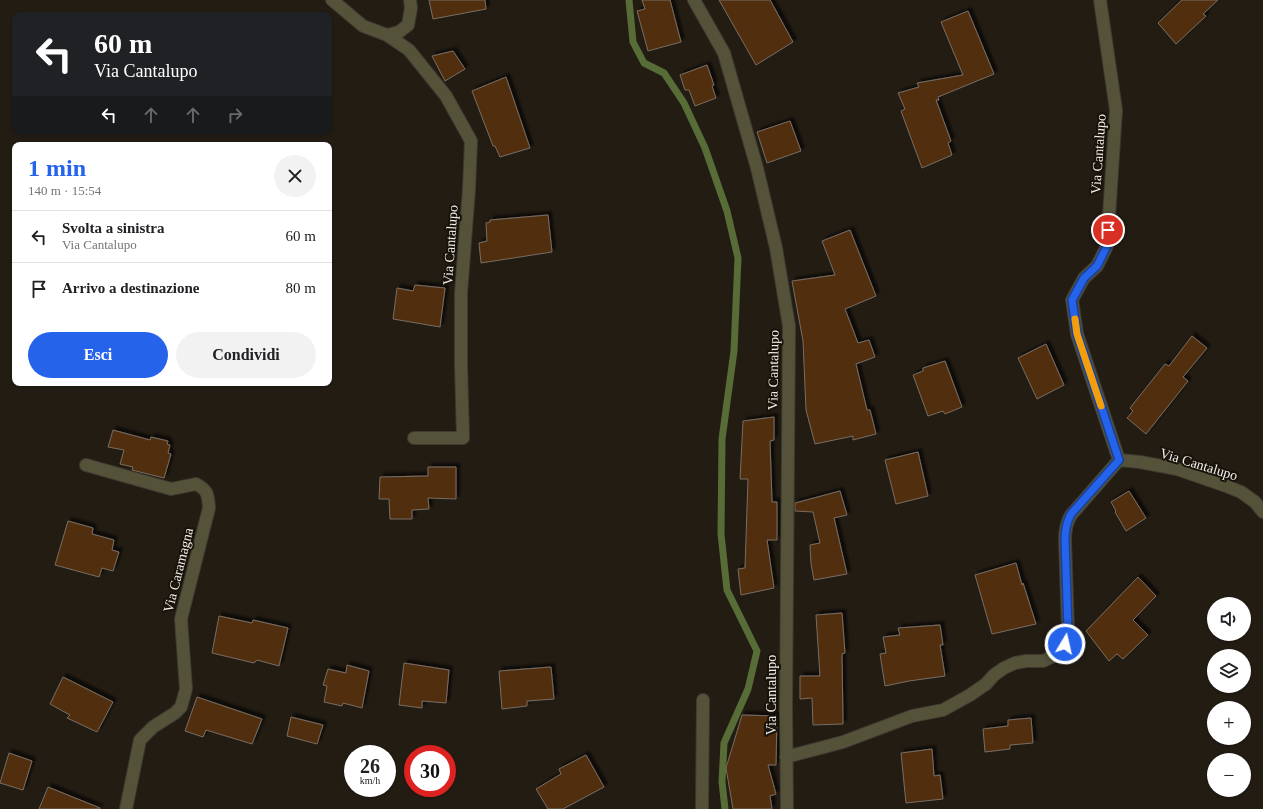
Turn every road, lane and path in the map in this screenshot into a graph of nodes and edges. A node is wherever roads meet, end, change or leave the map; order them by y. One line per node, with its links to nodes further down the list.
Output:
1 (332, 0): 5 (street, Via Cantalupo)
2 (410, 0): 5 (street)
3 (694, 0): 11 (street, Via Cantalupo)
4 (1100, 0): 7 (street, Via Cantalupo)
5 (387, 35): 6 (street, Via Cantalupo)
6 (414, 438)
7 (1119, 460): 9 (street, Via Cantalupo); 11 (street)
8 (86, 465): 12 (street, Via Caramagna)
9 (1263, 512)
10 (703, 700): 13 (street)
11 (786, 757): 14 (street, Via Cantalupo)
12 (126, 809)
13 (702, 809)
14 (787, 809)

